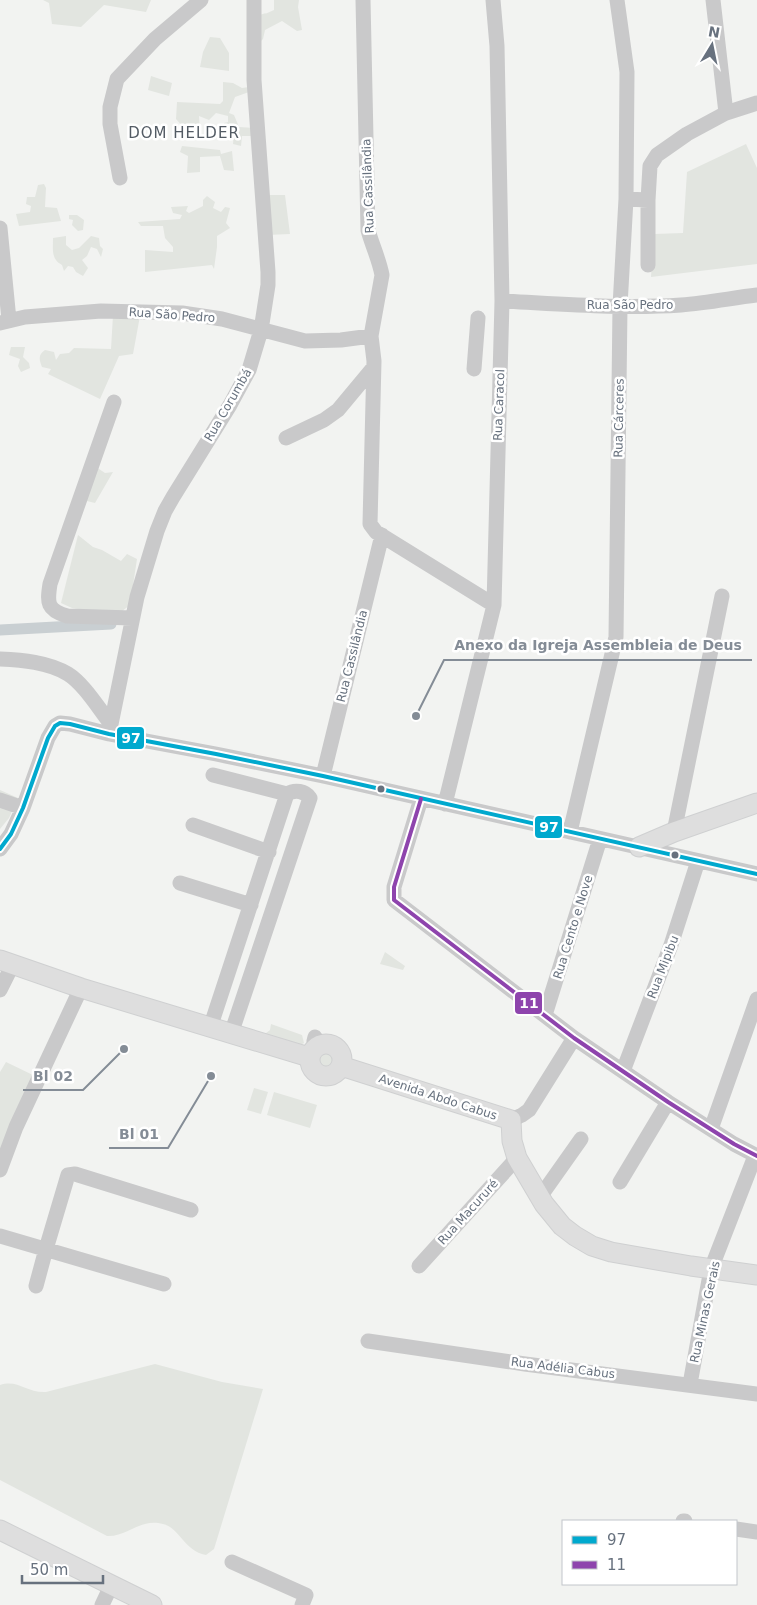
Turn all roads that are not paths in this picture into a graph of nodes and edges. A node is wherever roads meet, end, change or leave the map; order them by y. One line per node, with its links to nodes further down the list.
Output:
1 (201, 0): 9 (street)
2 (254, 0): 19 (street, Rua Corumbá)
3 (363, 0): 20 (street, Rua Cassilândia)
4 (494, 0): 15 (street, Rua Caracol)
5 (617, 0): 10 (street, Rua Cárceres)
6 (713, 0): 8 (street)
7 (757, 103): 8 (street)
8 (726, 113): 11 (street)
9 (120, 178)
10 (626, 199): 11 (street); 16 (street, Rua Cárceres)
11 (648, 200): 13 (street)
12 (0, 228): 18 (street)
13 (648, 265)
14 (757, 295): 16 (street, Rua São Pedro)
15 (502, 301): 16 (street, Rua São Pedro); 27 (street, Rua Caracol)
16 (620, 306): 40 (street, Rua Cárceres)
17 (478, 318): 22 (street)
18 (4, 322): 19 (street, Rua São Pedro)
19 (261, 330): 20 (street, Rua São Pedro); 28 (street, Rua Corumbá)
20 (371, 336): 21 (street, Rua Cassilândia)
21 (374, 368): 24 (street); 25 (street, Rua Cassilândia)
22 (474, 369)
23 (114, 402): 28 (street)
24 (286, 438)
25 (382, 535): 27 (street, Rua Cassilândia); 32 (street, Rua Cassilândia)
26 (722, 596): 41 (street)
27 (494, 605): 37 (street, Rua Caracol)
28 (132, 618): 30 (street, Rua Corumbá)
29 (0, 658): 30 (street)
30 (110, 729): 32 (street); 38 (street)
31 (213, 775): 33 (street)
32 (323, 776): 34 (street)
33 (287, 794): 45 (street); 56 (street)
34 (421, 799): 37 (street); 54 (street)
35 (0, 800): 38 (street)
36 (757, 803): 41 (main road)
37 (445, 804): 40 (street)
38 (23, 808): 44 (street)
39 (194, 825): 45 (street)
40 (570, 832): 42 (street)
41 (674, 832): 43 (main road)
42 (600, 839): 43 (street); 54 (street, Rua Cento e Nove)
43 (639, 847): 46 (street)
44 (0, 849)
45 (269, 852): 49 (street)
46 (698, 861): 47 (street); 60 (street, Rua Mipibu)
47 (757, 874)
48 (180, 883): 49 (street)
49 (250, 905): 55 (street)
50 (6, 962): 51 (main road); 52 (street)
51 (81, 988): 55 (main road); 67 (street)
52 (0, 990)
53 (756, 1003): 63 (street)
54 (545, 1016): 57 (street)
55 (210, 1028): 56 (main road)
56 (232, 1034): 58 (main road)
57 (574, 1038): 60 (street); 62 (street)
58 (314, 1046): 59 (main road); 59 (main road)
59 (341, 1066): 62 (main road, Avenida Abdo Cabus)
60 (623, 1071): 61 (street)
61 (668, 1102): 63 (street); 68 (street)
62 (511, 1120): 66 (main road, Avenida Abdo Cabus)
63 (711, 1129): 65 (street)
64 (581, 1138): 69 (street)
65 (756, 1156): 74 (street, Rua Minas Gerais)
66 (517, 1158): 69 (main road, Avenida Abdo Cabus); 73 (street, Rua Macururé)
67 (0, 1170)
68 (620, 1182)
69 (540, 1197): 74 (main road, Avenida Abdo Cabus)
70 (191, 1210): 72 (street)
71 (0, 1236): 72 (street)
72 (46, 1249): 76 (street); 77 (street)
73 (419, 1266)
74 (711, 1269): 75 (main road, Avenida Abdo Cabus); 79 (street, Rua Minas Gerais)
75 (757, 1275)
76 (164, 1284)
77 (36, 1286)
78 (368, 1340): 79 (street, Rua Adélia Cabus)
79 (690, 1384): 80 (street, Rua Adélia Cabus)
80 (757, 1394)
81 (737, 1529): 83 (street)
82 (0, 1530): 85 (main road)
83 (757, 1532)
84 (232, 1562): 88 (street)
85 (111, 1586): 86 (street); 87 (main road)
86 (102, 1605)
87 (152, 1605)
88 (302, 1605)

